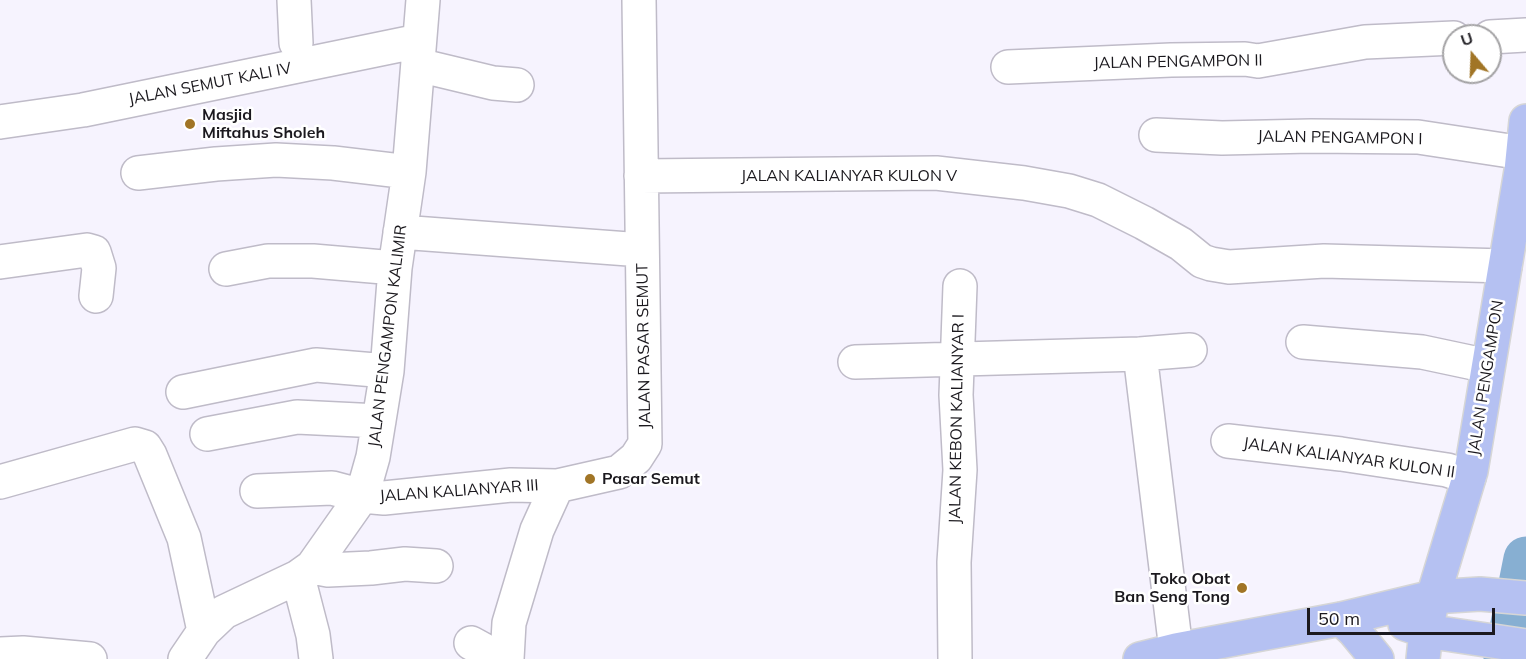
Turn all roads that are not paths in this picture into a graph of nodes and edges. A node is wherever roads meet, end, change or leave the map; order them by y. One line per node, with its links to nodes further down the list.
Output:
1 (294, 0): 7 (street)
2 (423, 0): 8 (street, JALAN PENGAMPON KALIMIR)
3 (639, 0): 17 (street, JALAN PASAR SEMUT)
4 (1526, 35): 5 (street)
5 (1502, 36)
6 (1442, 39): 9 (street, JALAN PENGAMPON II)
7 (296, 43)
8 (418, 53): 10 (street); 12 (street, JALAN SEMUT KALI IV); 15 (street, JALAN PENGAMPON KALIMIR)
9 (1008, 67)
10 (517, 85)
11 (1526, 120): 14 (main road, JALAN PENGAMPON)
12 (0, 122)
13 (1156, 135): 14 (street, JALAN PENGAMPON I)
14 (1523, 153): 23 (main road, JALAN PENGAMPON)
15 (410, 172): 16 (street); 18 (street, JALAN PENGAMPON KALIMIR)
16 (138, 173)
17 (641, 176): 19 (street, JALAN PASAR SEMUT); 23 (street, JALAN KALIANYAR KULON V)
18 (400, 232): 19 (street); 21 (street, JALAN PENGAMPON KALIMIR)
19 (642, 250): 39 (street, JALAN PASAR SEMUT)
20 (0, 261): 25 (street)
21 (395, 268): 22 (street); 32 (street, JALAN PENGAMPON KALIMIR)
22 (226, 269)
23 (1511, 283): 31 (main road, JALAN PENGAMPON)
24 (960, 286): 29 (street, JALAN KEBON KALIANYAR I)
25 (96, 296)
26 (1304, 342): 31 (street)
27 (1190, 350): 28 (street)
28 (1140, 354): 29 (street); 51 (street)
29 (957, 360): 30 (street); 57 (street, JALAN KEBON KALIANYAR I)
30 (855, 362)
31 (1488, 366): 37 (main road, JALAN PENGAMPON)
32 (387, 371): 33 (street); 34 (street, JALAN PENGAMPON KALIMIR)
33 (183, 392)
34 (379, 421): 35 (street); 41 (street, JALAN PENGAMPON KALIMIR)
35 (207, 434)
36 (1228, 441): 37 (street, JALAN KALIANYAR KULON II)
37 (1469, 477): 44 (main road, JALAN PENGAMPON)
38 (0, 482): 48 (street)
39 (557, 486): 41 (street, JALAN KALIANYAR III); 56 (street)
40 (257, 491): 41 (street, JALAN KALIANYAR III)
41 (362, 496): 43 (street, JALAN PENGAMPON KALIMIR)
42 (436, 566): 43 (street)
43 (305, 572): 48 (street, JALAN PENGAMPON KALIMIR); 55 (street)
44 (1433, 597): 45 (main road); 46 (main road); 49 (main road, JALAN PENGAMPON)
45 (1526, 598)
46 (1373, 612): 47 (main road); 49 (main road)
47 (1341, 619): 51 (main road); 59 (main road)
48 (204, 631): 54 (street, JALAN PENGAMPON KALIMIR)
49 (1424, 645): 50 (main road)
50 (1526, 646)
51 (1176, 650): 58 (main road)
52 (0, 654): 53 (street)
53 (90, 659)
54 (185, 659)
55 (316, 659)
56 (507, 659)
57 (956, 659)
58 (1140, 659)
59 (1377, 659)

